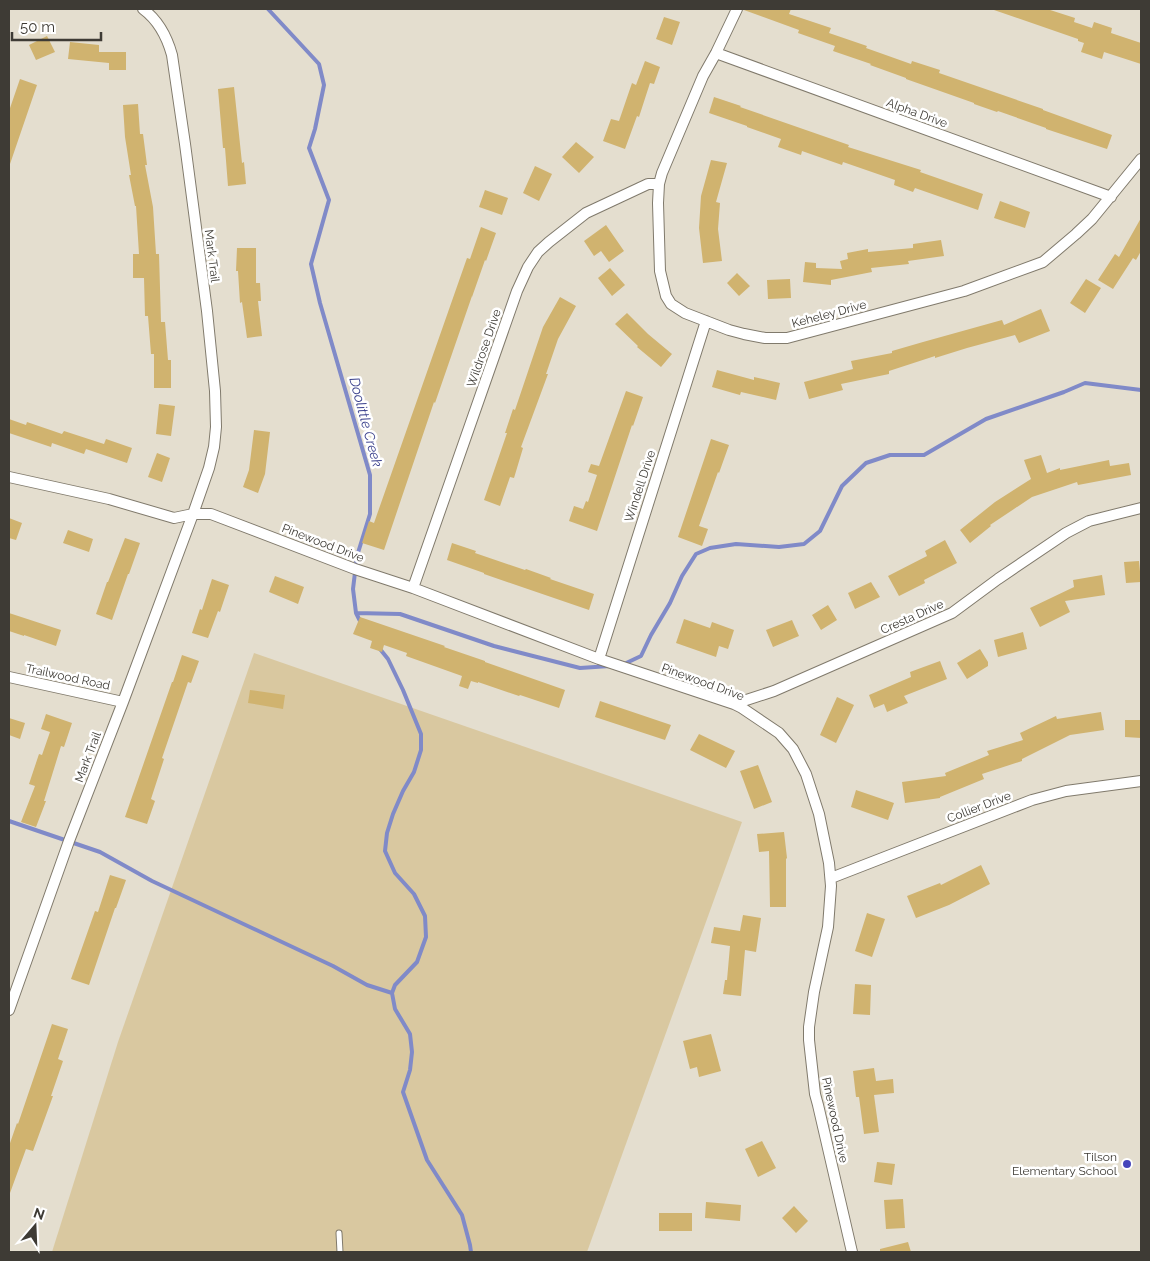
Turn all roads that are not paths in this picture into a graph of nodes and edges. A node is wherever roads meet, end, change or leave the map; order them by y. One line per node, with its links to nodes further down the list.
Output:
1 (143, 9): 10 (street, Mark Trail)
2 (737, 9): 3 (street, Keheley Drive)
3 (716, 53): 5 (street, Keheley Drive); 6 (street, Alpha Drive)
4 (1141, 159): 6 (street, Keheley Drive)
5 (659, 184): 7 (street, Keheley Drive); 11 (street, Wildrose Drive)
6 (1111, 197): 7 (street, Keheley Drive)
7 (706, 321): 12 (street, Windell Drive)
8 (9, 476): 10 (street)
9 (1141, 508): 15 (street, Cresta Drive)
10 (193, 514): 11 (street, Pinewood Drive); 14 (street, Mark Trail)
11 (412, 588): 12 (street, Pinewood Drive)
12 (599, 659): 15 (street, Pinewood Drive)
13 (9, 677): 14 (street, Trailwood Road)
14 (123, 702): 18 (street, Mark Trail)
15 (734, 704): 17 (street, Pinewood Drive)
16 (1141, 780): 17 (street, Collier Drive)
17 (831, 878): 21 (street, Pinewood Drive)
18 (9, 1010)
19 (338, 1233): 20 (lane)
20 (340, 1252)
21 (852, 1252)

